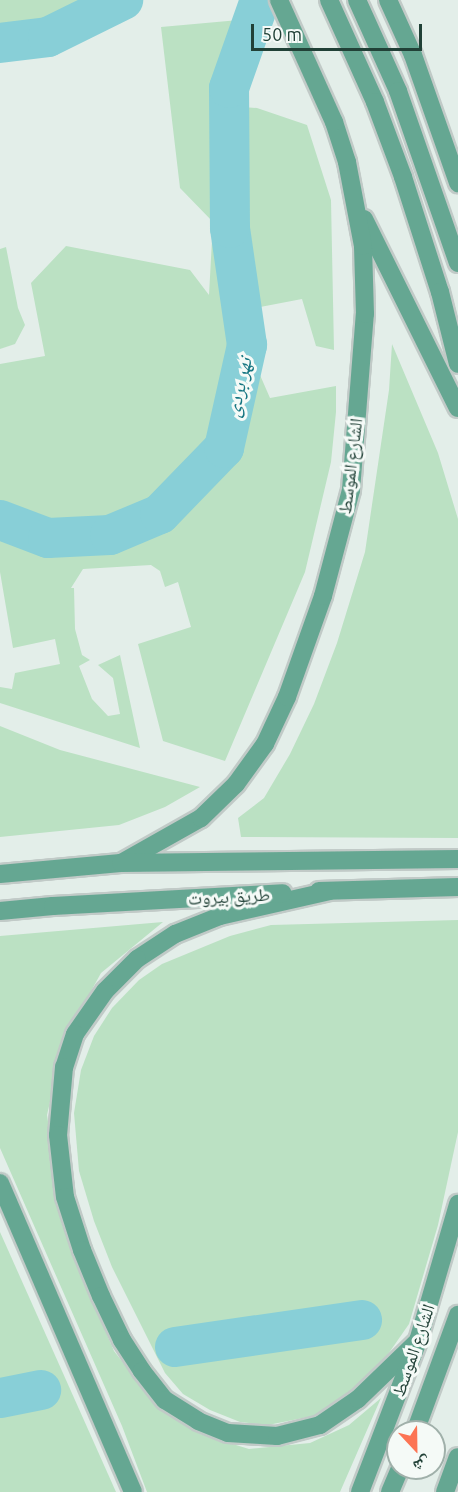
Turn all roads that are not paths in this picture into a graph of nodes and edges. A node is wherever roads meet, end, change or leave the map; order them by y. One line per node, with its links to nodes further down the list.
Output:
1 (279, 0): 6 (main road, الشارع الموسط)
2 (329, 0): 8 (main road)
3 (357, 0): 7 (main road)
4 (388, 0): 5 (main road)
5 (458, 183)
6 (356, 204): 9 (main road); 11 (main road, الشارع الموسط)
7 (458, 263)
8 (458, 364)
9 (458, 408)
10 (458, 859): 11 (main road, طريق بيروت)
11 (121, 863): 12 (main road, طريق بيروت)
12 (0, 874)
13 (458, 887): 14 (main road, طريق بيروت)
14 (330, 891): 15 (main road, طريق بيروت); 19 (main road)
15 (0, 911)
16 (0, 1183): 22 (main road)
17 (458, 1204): 19 (main road, الشارع الموسط)
18 (458, 1315): 20 (main road, الشارع الموسط)
19 (418, 1341): 23 (main road, الشارع الموسط)
20 (419, 1420)
21 (458, 1457): 24 (main road)
22 (134, 1492)
23 (360, 1492)
24 (445, 1492)

